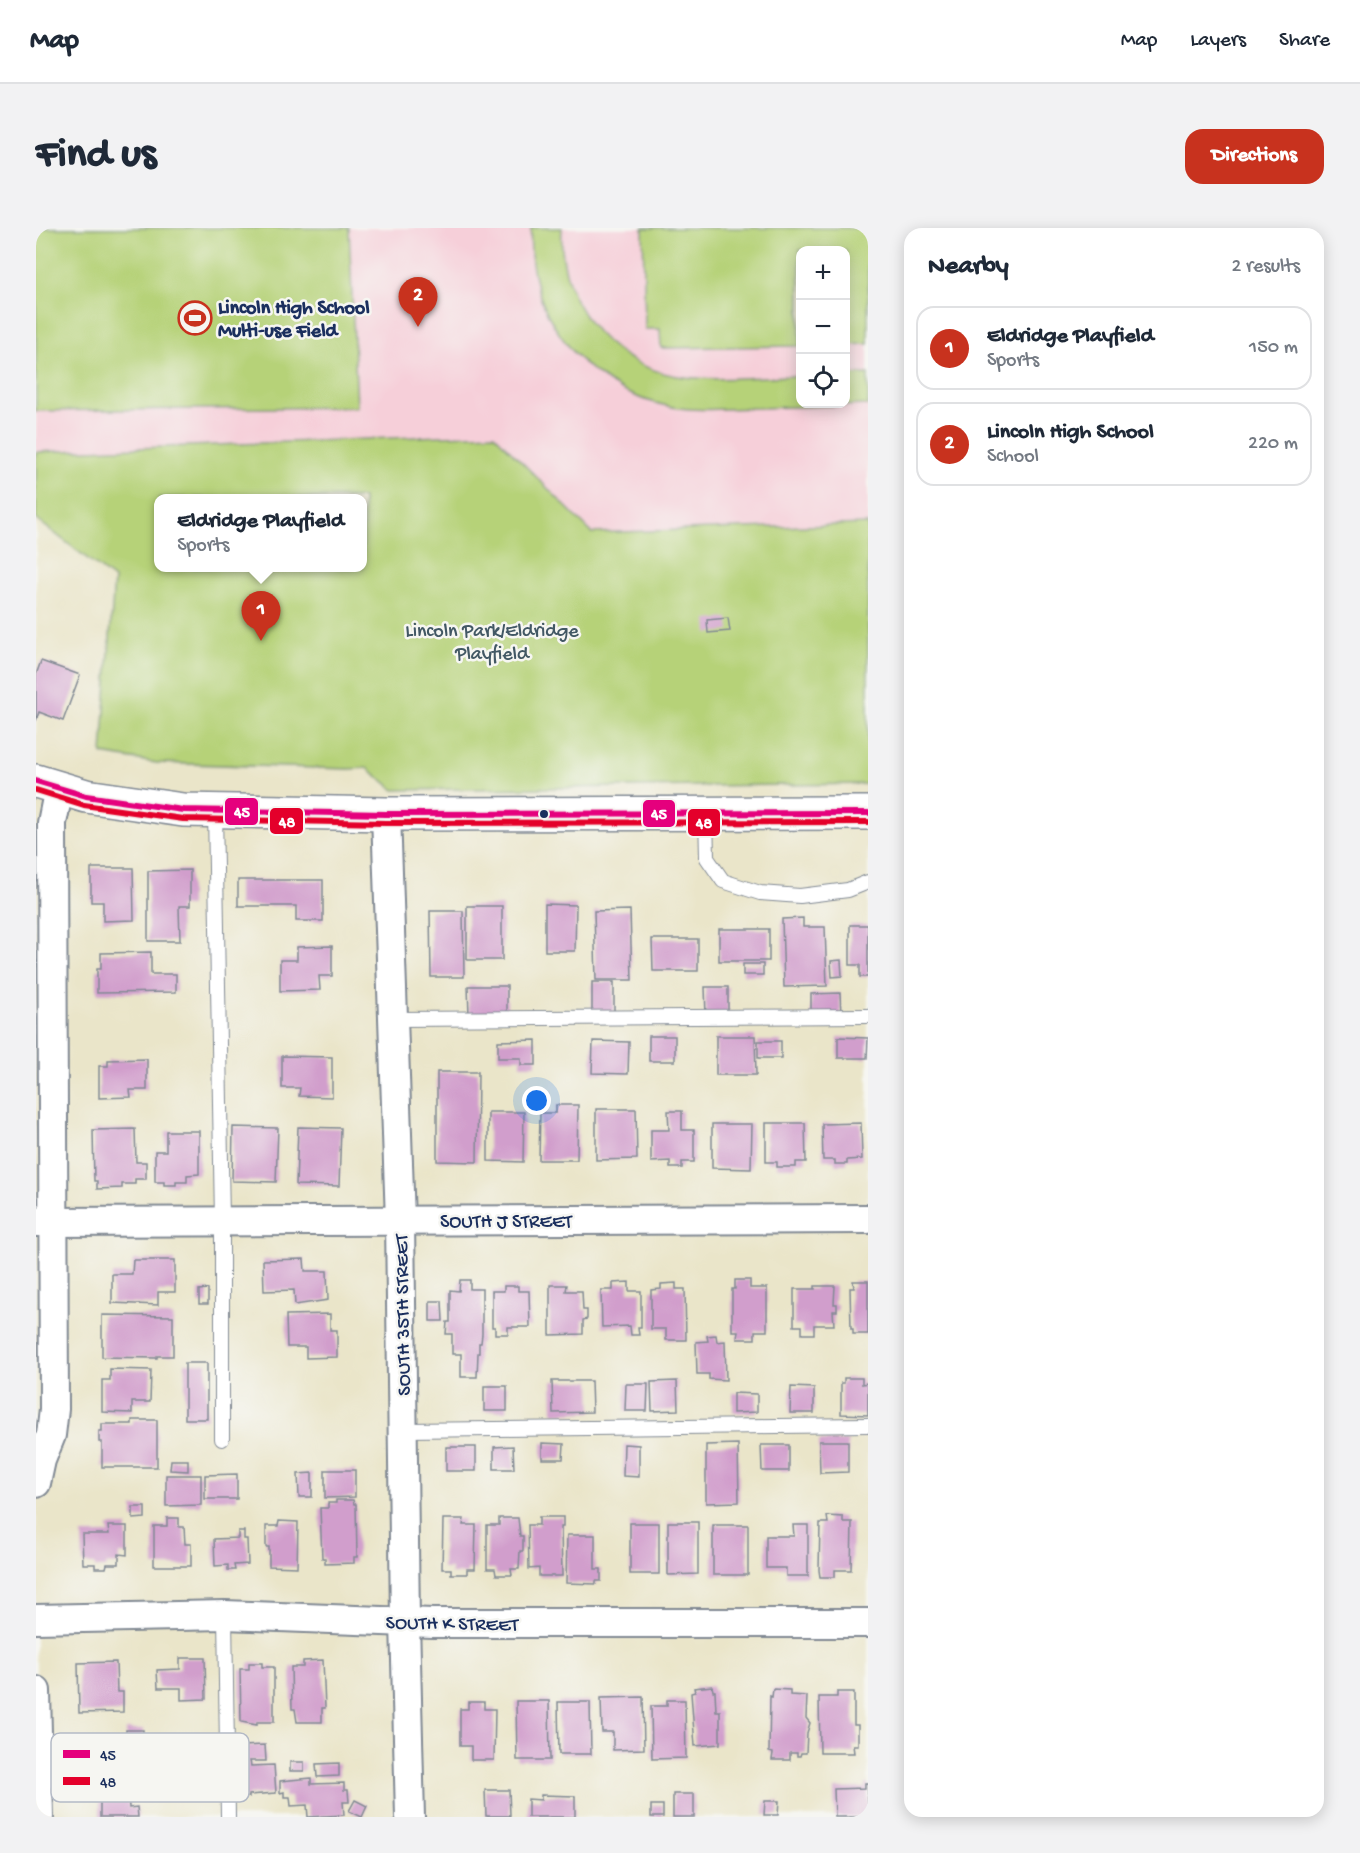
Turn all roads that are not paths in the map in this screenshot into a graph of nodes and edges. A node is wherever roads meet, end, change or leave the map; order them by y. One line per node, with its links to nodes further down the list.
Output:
1 (47, 784): 2 (main road); 12 (street)
2 (215, 810): 5 (main road); 10 (lane)
3 (706, 813): 4 (main road); 5 (main road); 6 (lane)
4 (868, 813)
5 (386, 814): 8 (street, SOUTH 35TH STREET)
6 (868, 882)
7 (868, 1016): 8 (lane)
8 (393, 1019): 11 (street, SOUTH 35TH STREET)
9 (868, 1219): 11 (street, SOUTH J STREET)
10 (222, 1221): 11 (street, SOUTH J STREET); 12 (street, SOUTH J STREET); 15 (lane)
11 (399, 1221): 14 (street, SOUTH 35TH STREET)
12 (44, 1222): 16 (street)
13 (868, 1425): 14 (lane)
14 (404, 1430): 19 (street, SOUTH 35TH STREET)
15 (222, 1440)
16 (36, 1483)
17 (225, 1615): 18 (street, SOUTH K STREET); 19 (street, SOUTH K STREET); 22 (lane)
18 (36, 1619)
19 (405, 1621): 20 (street, SOUTH K STREET); 26 (street, SOUTH 35TH STREET)
20 (868, 1623)
21 (36, 1691): 24 (street)
22 (227, 1733)
23 (228, 1802): 25 (lane)
24 (39, 1817)
25 (228, 1817)
26 (410, 1817)

